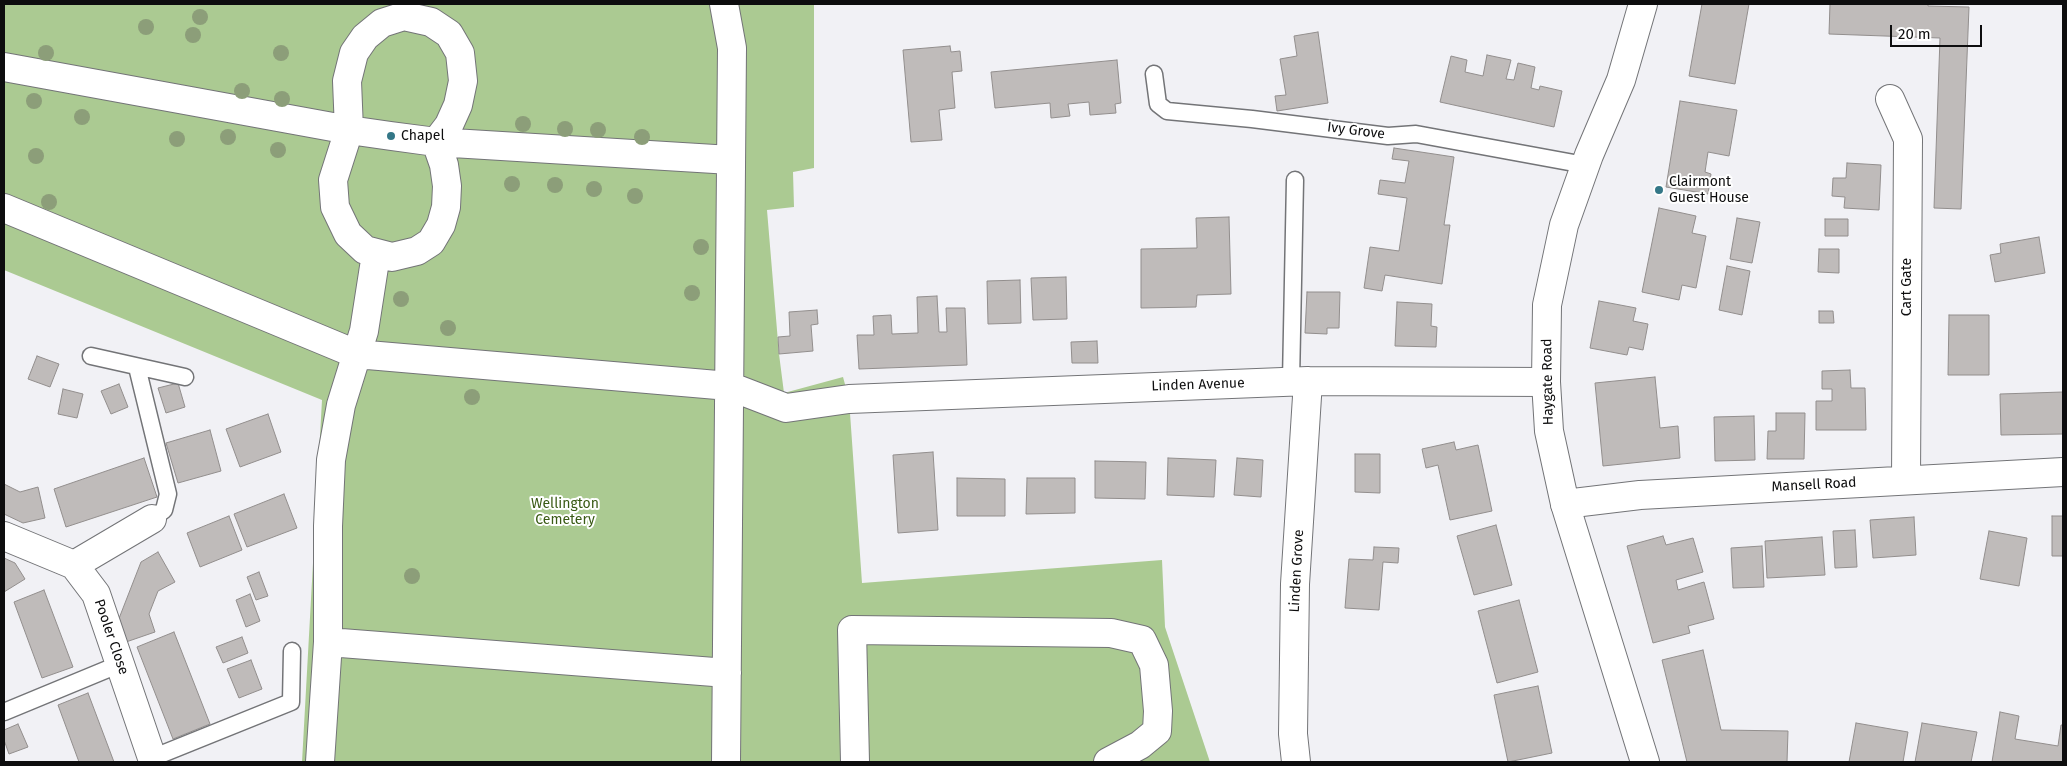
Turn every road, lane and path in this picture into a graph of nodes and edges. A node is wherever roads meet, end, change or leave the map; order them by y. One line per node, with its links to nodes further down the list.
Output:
1 (724, 4): 9 (street)
2 (1643, 4): 10 (street, Haygate Road)
3 (411, 10): 7 (street); 8 (street)
4 (4, 67): 7 (street)
5 (1154, 74): 10 (lane, Ivy Grove)
6 (1890, 99): 22 (street, Cart Gate)
7 (349, 130): 8 (street); 13 (street)
8 (436, 142): 9 (street); 13 (street)
9 (731, 160): 20 (street)
10 (1585, 165): 19 (street, Haygate Road)
11 (1294, 180): 18 (lane)
12 (4, 208): 14 (street, Linden Avenue)
13 (376, 254): 14 (street)
14 (356, 354): 20 (street, Linden Avenue); 27 (street)
15 (90, 356): 16 (lane)
16 (137, 367): 17 (lane); 24 (lane)
17 (184, 377)
18 (1299, 381): 19 (street, Linden Avenue); 20 (street, Linden Avenue); 37 (street, Linden Grove)
19 (1546, 382): 23 (street, Haygate Road)
20 (729, 386): 30 (street)
21 (2063, 472): 22 (street, Mansell Road)
22 (1906, 480): 23 (street, Mansell Road)
23 (1565, 504): 38 (street, Haygate Road)
24 (152, 519): 26 (street)
25 (4, 536): 26 (street, Pooler Close)
26 (74, 566): 29 (street, Pooler Close)
27 (328, 642): 30 (street); 33 (street)
28 (292, 651): 32 (lane)
29 (120, 664): 31 (lane); 32 (street, Pooler Close)
30 (727, 673): 34 (street)
31 (4, 712)
32 (149, 760)
33 (320, 762)
34 (726, 762)
35 (855, 762): 36 (street)
36 (1108, 762)
37 (1296, 762)
38 (1645, 762)

